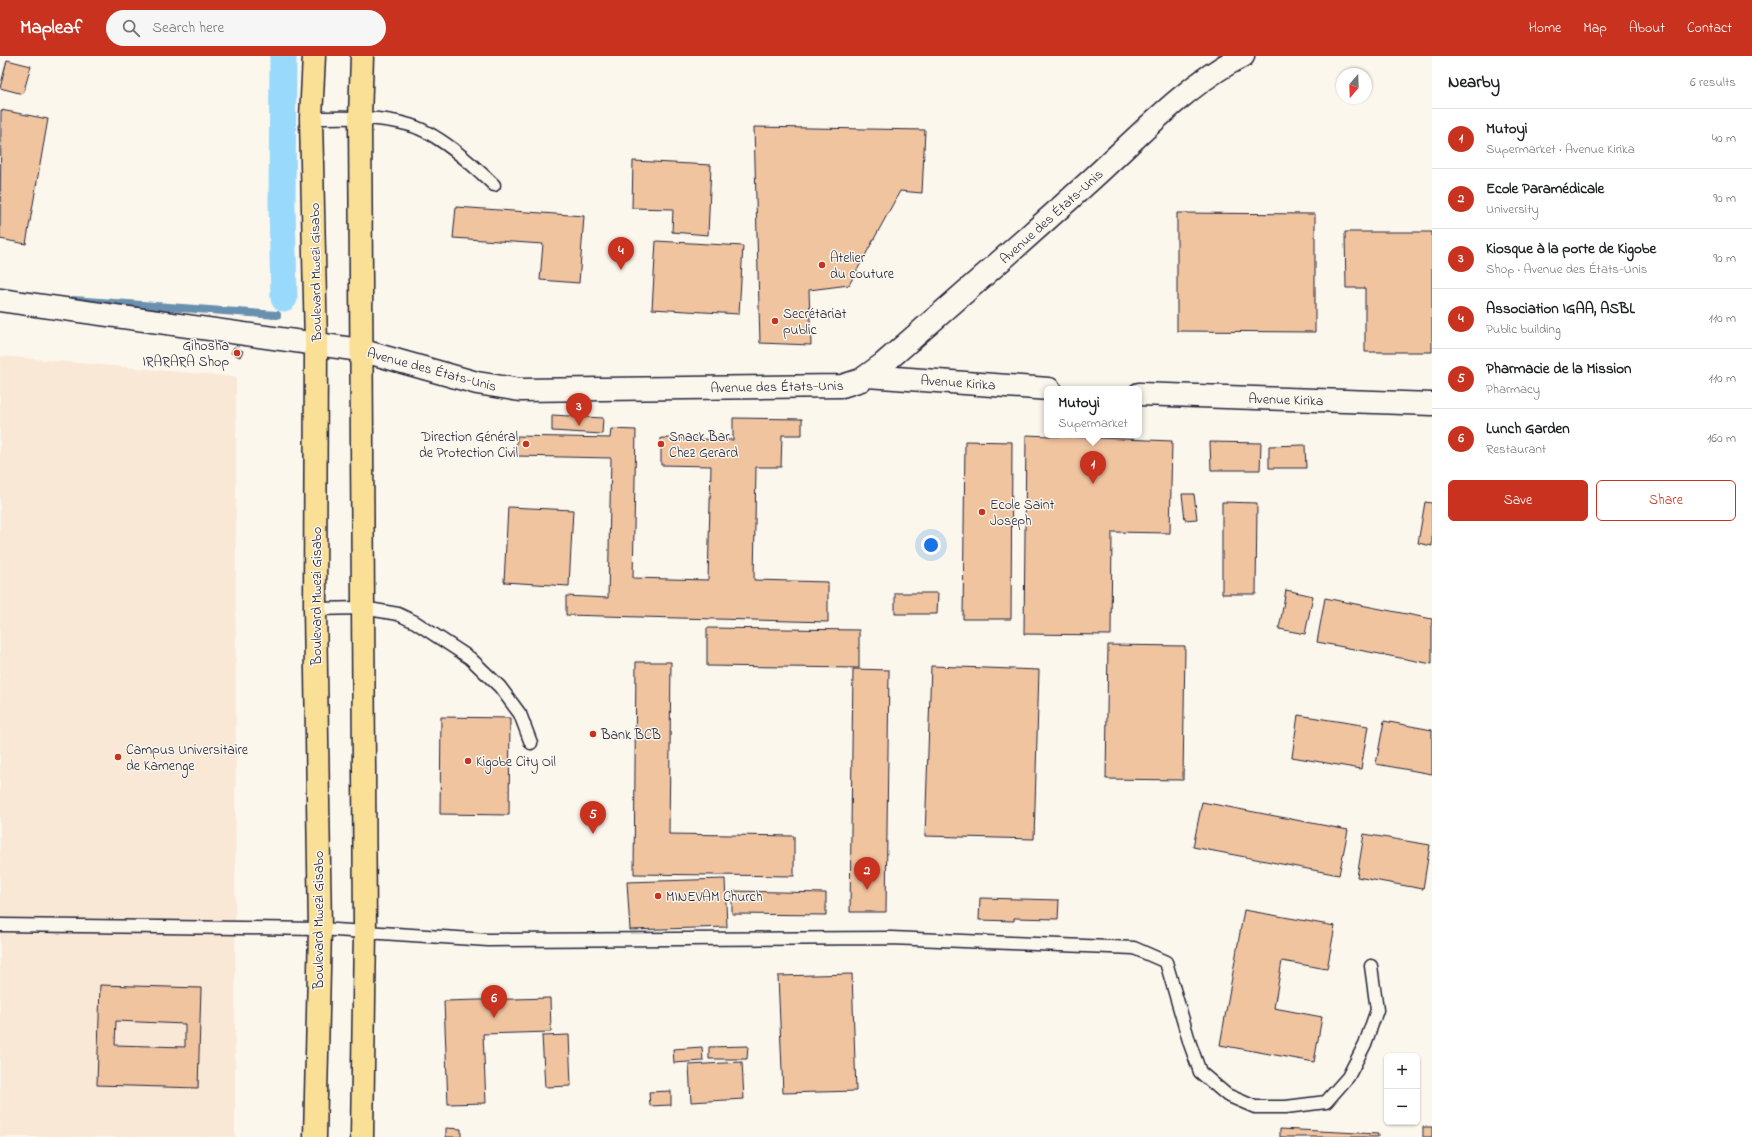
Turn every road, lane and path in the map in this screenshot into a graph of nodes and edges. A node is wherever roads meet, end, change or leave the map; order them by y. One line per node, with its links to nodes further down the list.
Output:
1 (314, 56): 4 (main road, Boulevard Mwezi Gisabo)
2 (362, 56): 5 (main road)
3 (1244, 56): 10 (street, Avenue des États-Unis)
4 (311, 118): 5 (lane); 8 (main road, Boulevard Mwezi Gisabo)
5 (360, 118): 6 (lane); 9 (main road)
6 (494, 185)
7 (0, 300): 8 (street, Avenue des États-Unis)
8 (316, 345): 9 (street, Avenue des États-Unis); 15 (main road, Boulevard Mwezi Gisabo)
9 (360, 350): 10 (street, Avenue des États-Unis); 14 (main road)
10 (867, 376): 11 (street, Avenue Kirika)
11 (1044, 389)
12 (1142, 394): 13 (street, Avenue Kirika)
13 (1432, 404)
14 (363, 608): 15 (lane); 16 (lane); 19 (main road)
15 (315, 609): 18 (main road, Boulevard Mwezi Gisabo)
16 (531, 743)
17 (0, 925): 18 (lane)
18 (320, 929): 19 (lane); 21 (main road, Boulevard Mwezi Gisabo)
19 (364, 932): 20 (lane); 22 (main road)
20 (1371, 966)
21 (316, 1137)
22 (362, 1137)

